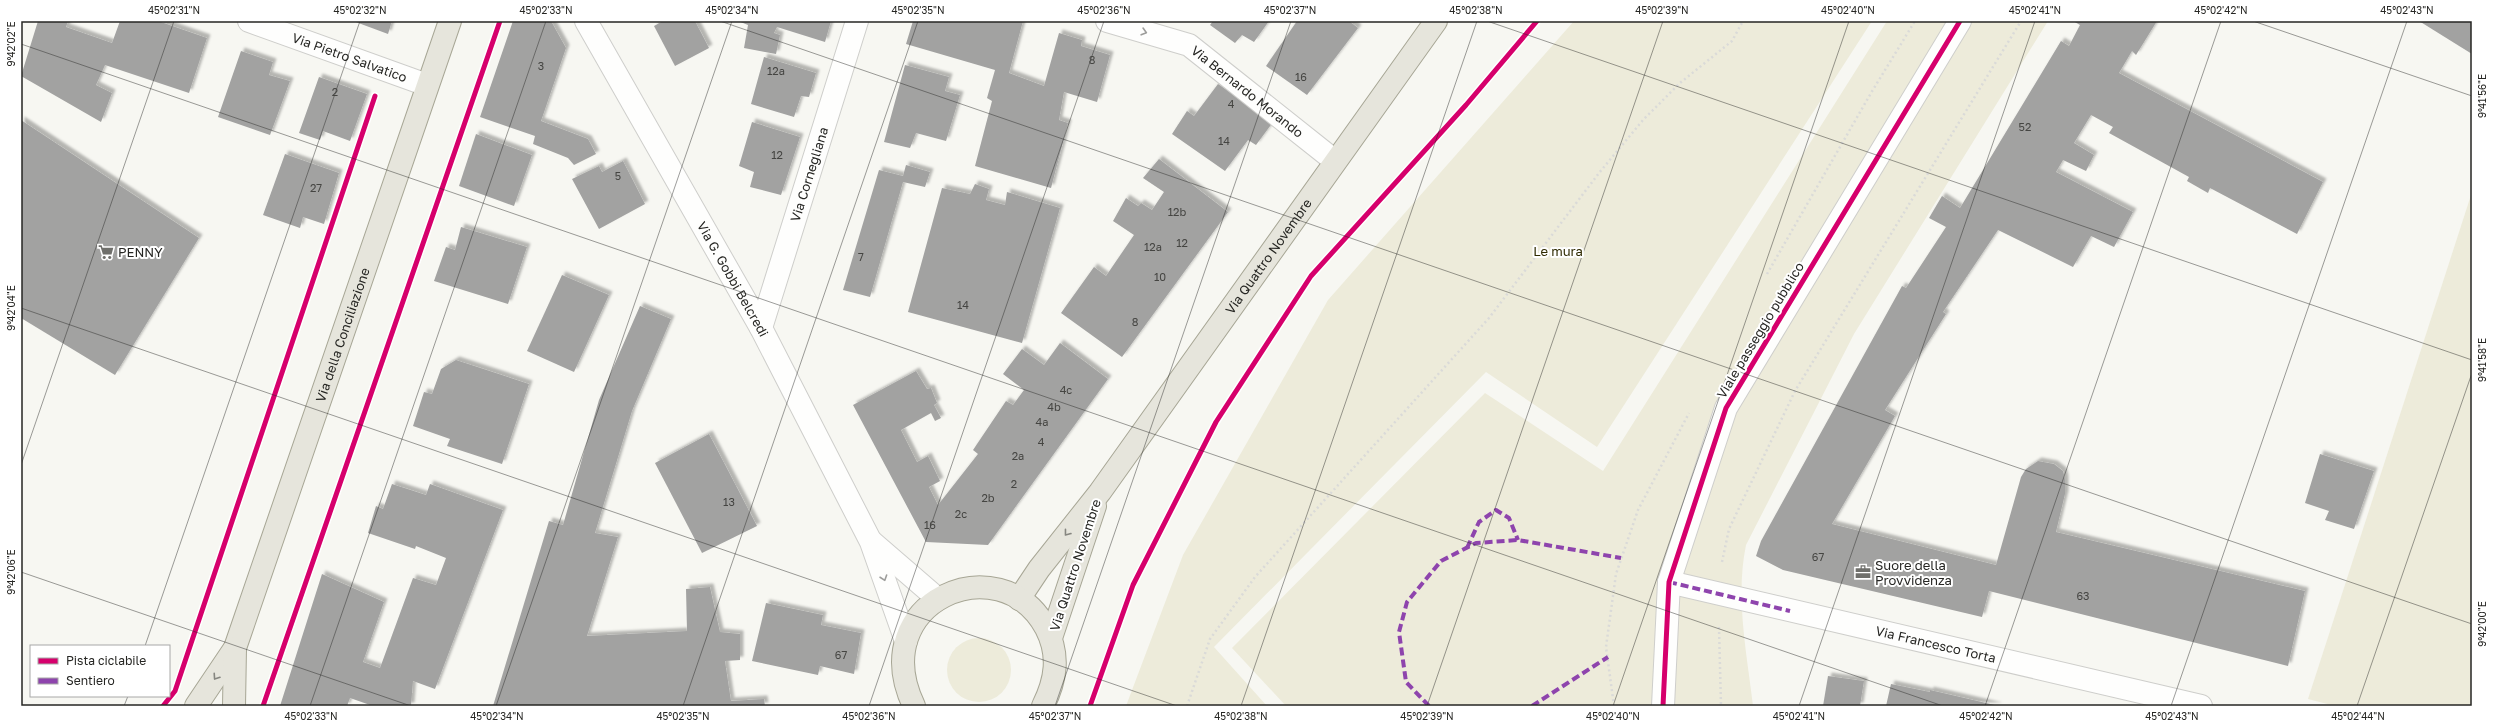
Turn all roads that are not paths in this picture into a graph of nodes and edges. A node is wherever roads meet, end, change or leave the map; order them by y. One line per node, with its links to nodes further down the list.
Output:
1 (249, 21): 8 (street, Via Pietro Salvatico)
2 (450, 21): 8 (main road, Via della Conciliazione)
3 (586, 21): 10 (street, Via G. Gobbi Belcredi)
4 (857, 21): 10 (street, Via Cornegliana)
5 (1107, 21): 9 (street, Via Bernardo Morando, one-way to 9)
6 (1436, 21): 9 (main road, Via Quattro Novembre)
7 (1960, 21): 13 (street, Viale passeggio pubblico)
8 (427, 85): 18 (main road, Via della Conciliazione)
9 (1335, 161): 11 (main road, Via Quattro Novembre)
10 (762, 328): 12 (street, Via G. Gobbi Belcredi)
11 (1100, 492): 15 (main road, Via Quattro Novembre, one-way to 15); 16 (main road, Via Quattro Novembre)
12 (871, 542): 14 (street, Via G. Gobbi Belcredi); 17 (street, Via G. Gobbi Belcredi, one-way to 17)
13 (1669, 582): 23 (street, Viale passeggio pubblico); 24 (street, Via Francesco Torta)
14 (938, 598): 15 (main road); 17 (main road)
15 (1019, 599): 16 (main road)
16 (1051, 638): 22 (main road)
17 (906, 641): 21 (main road)
18 (235, 648): 19 (main road, one-way to 19); 20 (main road)
19 (196, 706)
20 (234, 706)
21 (914, 706)
22 (1043, 706)
23 (1662, 706)
24 (2201, 706)

